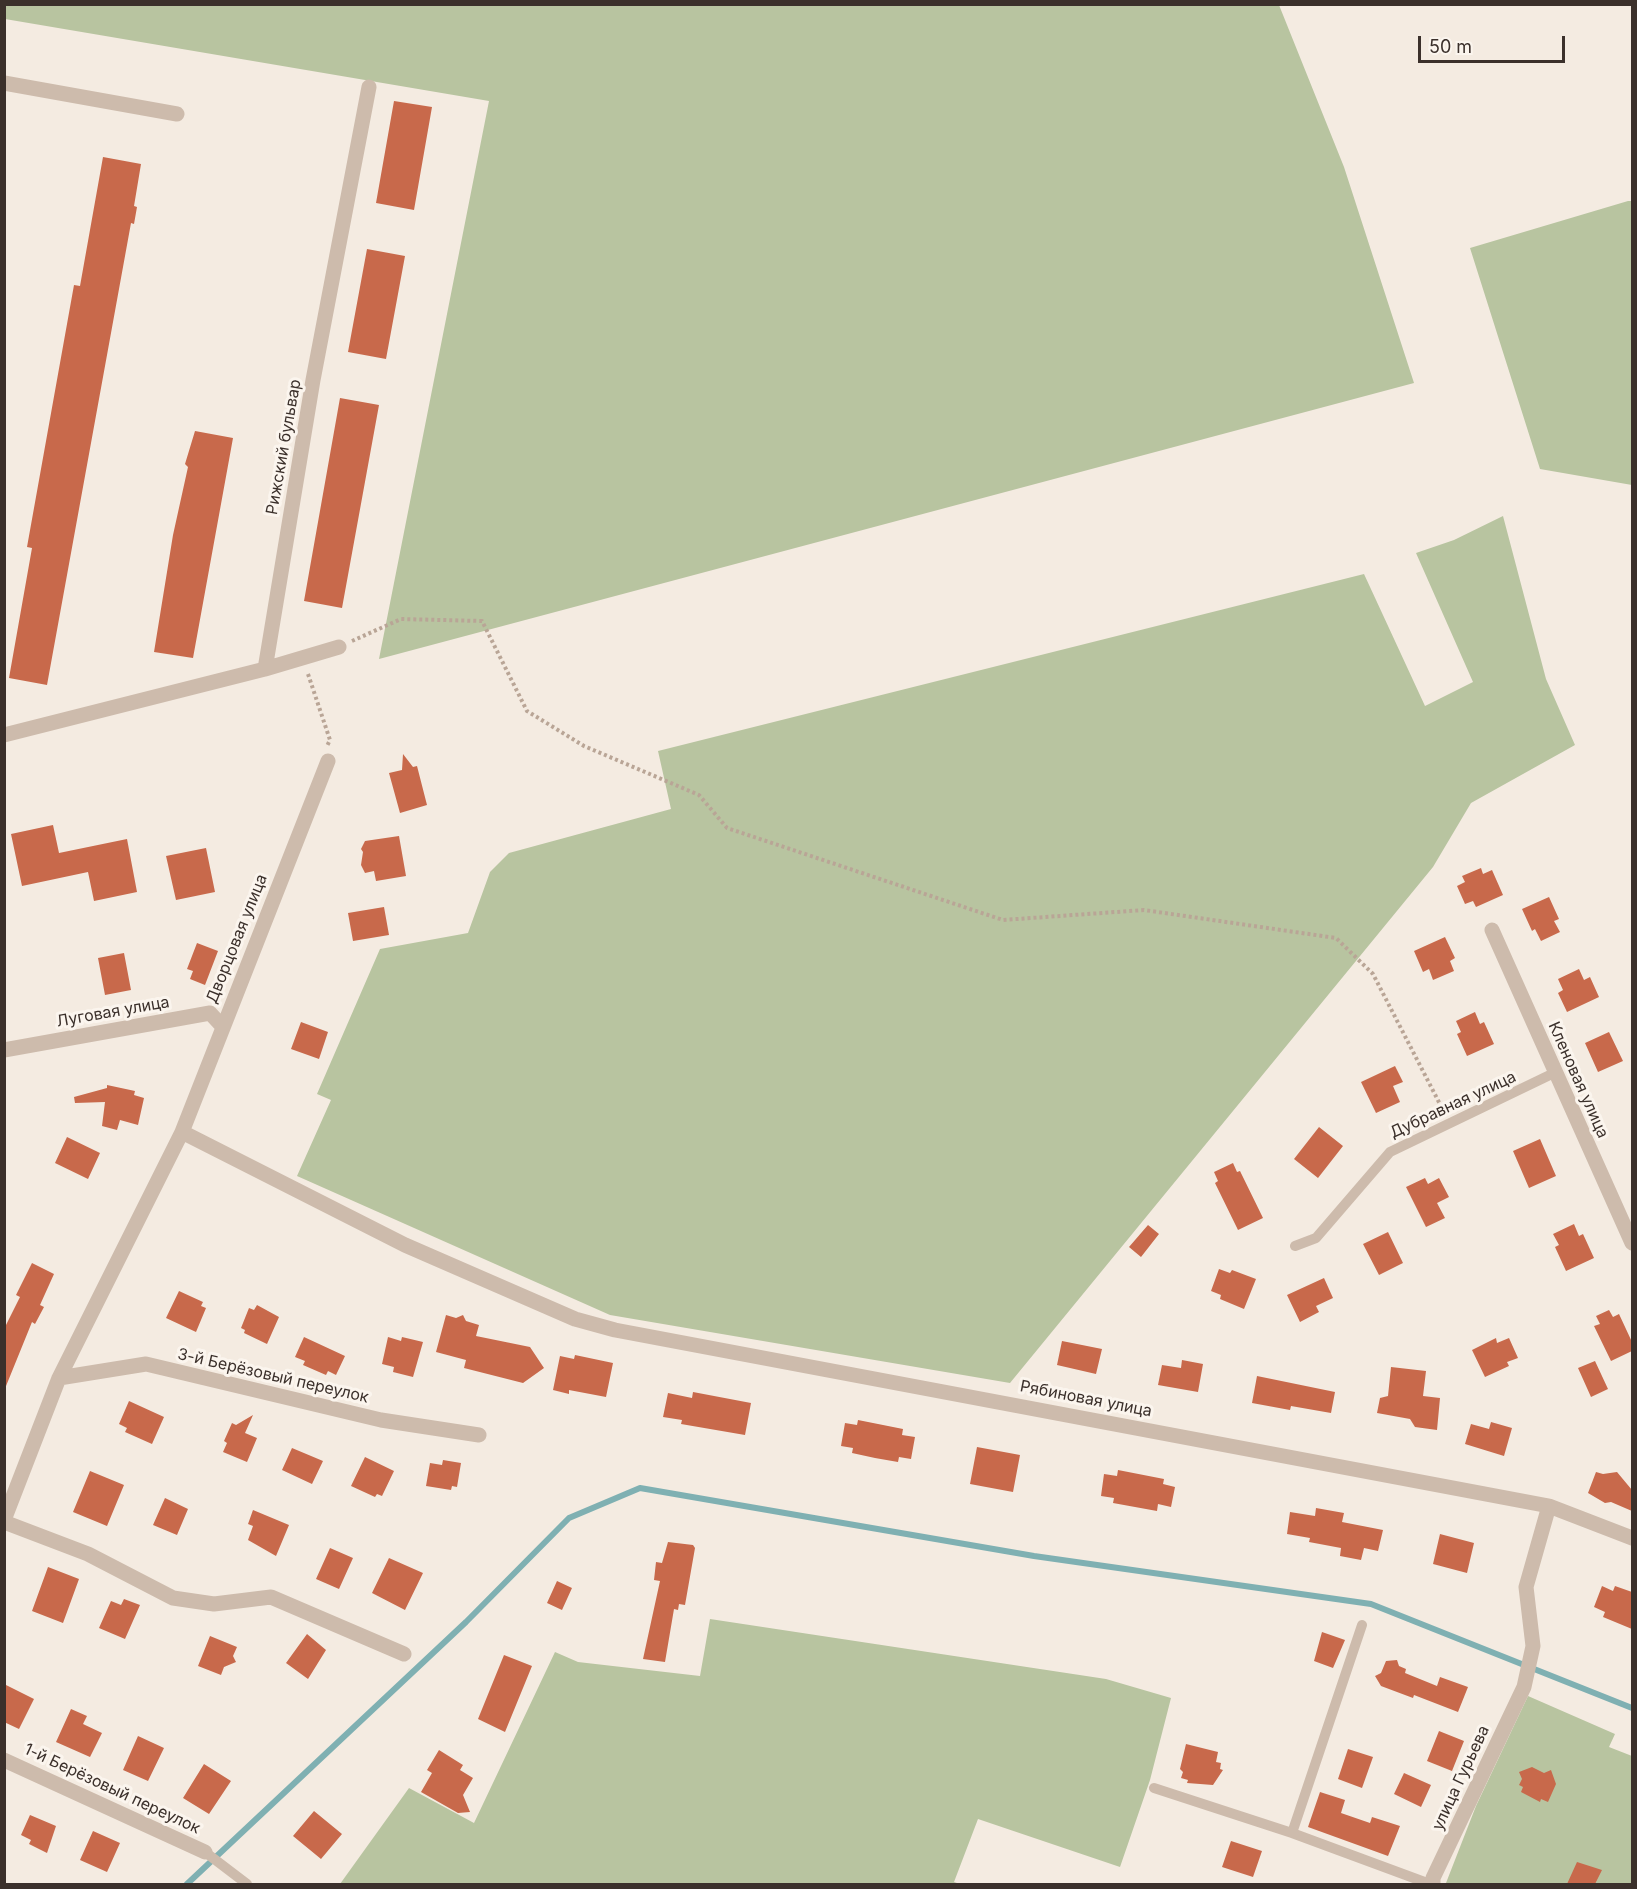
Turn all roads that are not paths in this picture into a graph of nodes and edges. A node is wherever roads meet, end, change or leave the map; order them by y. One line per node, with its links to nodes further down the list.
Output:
1 (4, 83): 3 (street)
2 (369, 87): 5 (street, Рижский бульвар)
3 (177, 114)
4 (339, 647): 5 (street)
5 (265, 669): 6 (street)
6 (4, 735)
7 (328, 761): 9 (street, Дворцовая улица)
8 (1492, 930): 11 (street, Кленовая улица)
9 (222, 1026): 10 (street, Луговая улица); 12 (street, Дворцовая улица)
10 (4, 1050)
11 (1554, 1073): 13 (street, Кленовая улица); 14 (lane, Дубравная улица)
12 (182, 1132): 15 (street, Дворцовая улица); 17 (street, Рябиновая улица)
13 (1632, 1244)
14 (1295, 1246)
15 (59, 1378): 16 (street, 3-й Берёзовый переулок); 18 (street, Дворцовая улица)
16 (479, 1435)
17 (1549, 1506): 19 (street, Рябиновая улица); 27 (street, улица Гурьева)
18 (4, 1521): 21 (street)
19 (1632, 1538)
20 (1362, 1625): 24 (lane)
21 (404, 1654)
22 (4, 1760): 25 (street, 1-й Берёзовый переулок)
23 (1155, 1788): 24 (lane)
24 (1292, 1833): 27 (lane)
25 (205, 1852): 26 (lane)
26 (247, 1884)
27 (1432, 1884)

